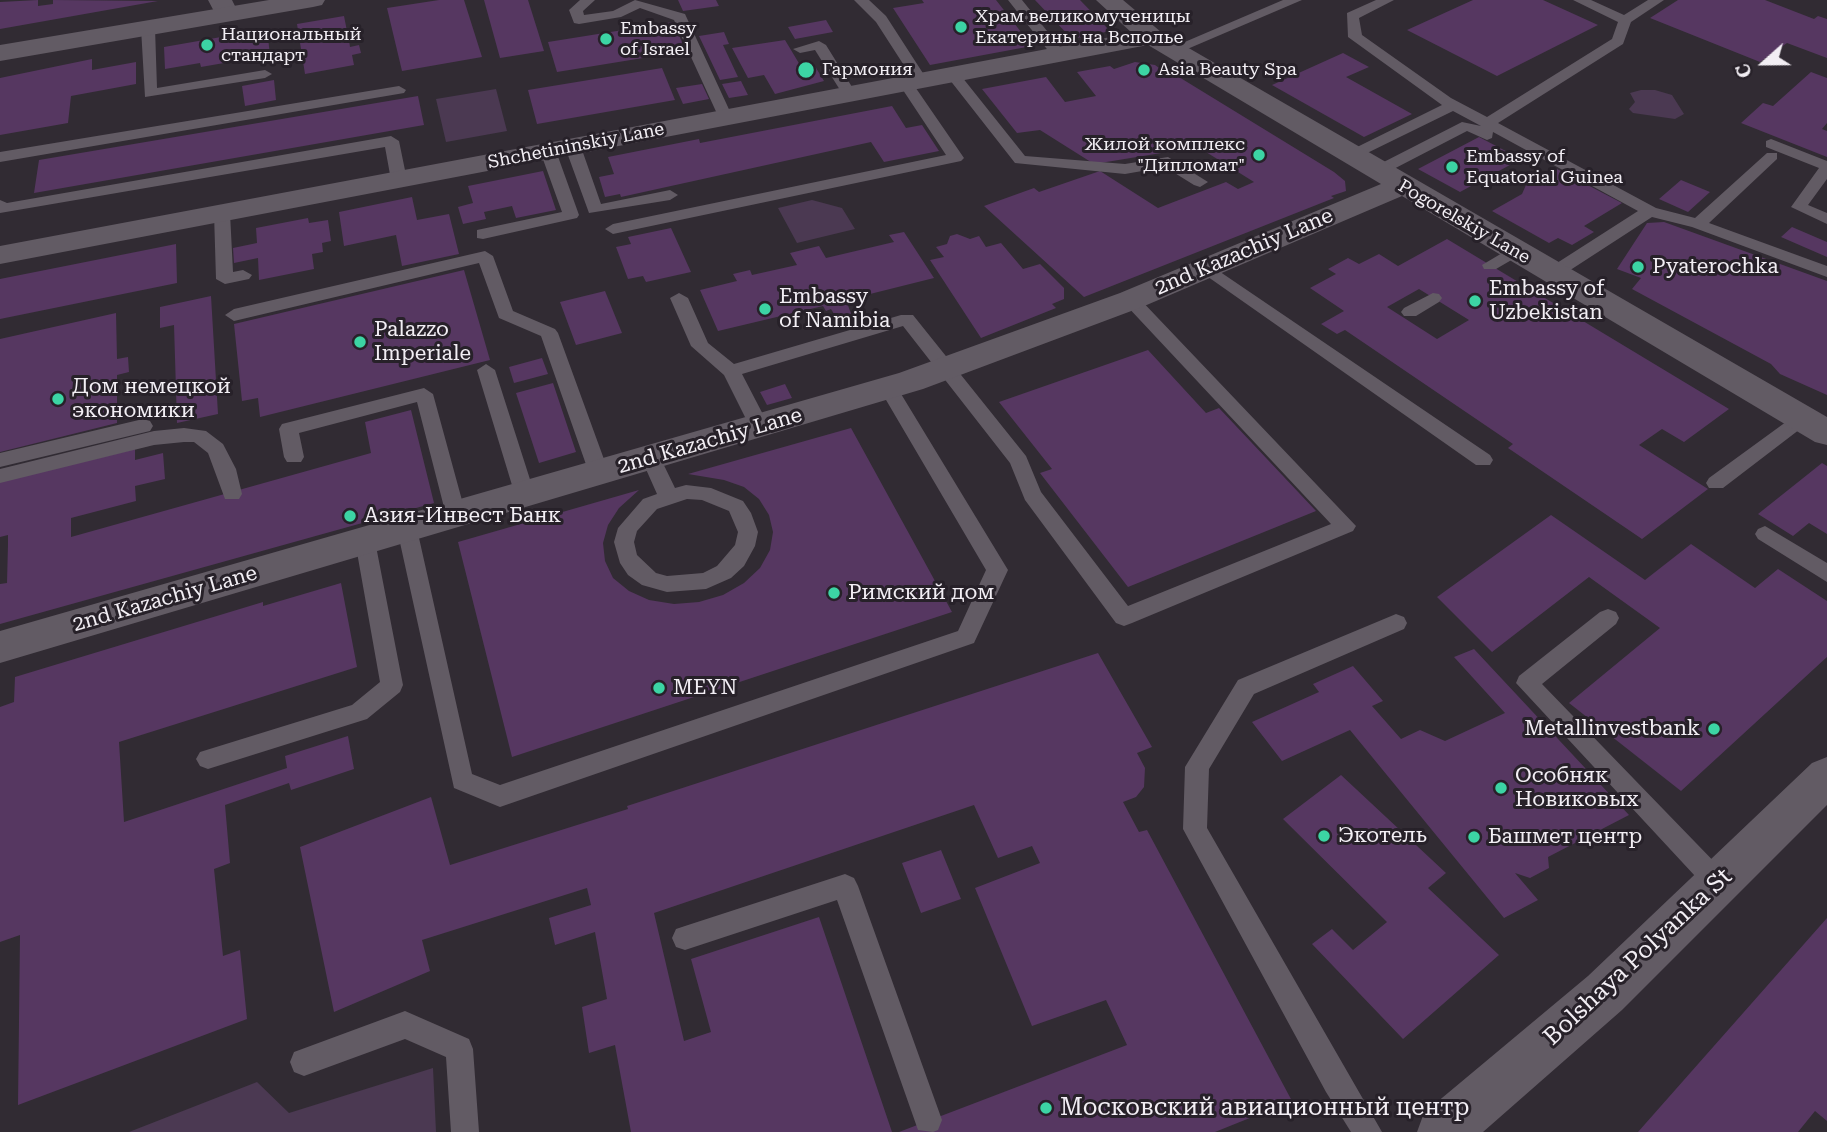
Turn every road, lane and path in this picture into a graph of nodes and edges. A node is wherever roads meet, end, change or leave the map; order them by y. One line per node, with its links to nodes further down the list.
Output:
1 (313, 0): 11 (street)
2 (588, 0): 10 (lane)
3 (861, 0): 20 (lane)
4 (1015, 0): 17 (lane)
5 (1108, 0): 14 (street, Pogorelskiy Lane)
6 (1295, 0): 14 (lane)
7 (1387, 0): 23 (lane)
8 (1580, 0): 12 (lane)
9 (1657, 0): 12 (lane)
10 (639, 1): 24 (lane)
11 (223, 7): 13 (street)
12 (1625, 20): 25 (lane)
13 (148, 28): 16 (street); 18 (lane)
14 (1163, 44): 17 (street, Shchetininskiy Lane); 27 (street, Pogorelskiy Lane)
15 (800, 49): 22 (lane)
16 (0, 53)
17 (1059, 55): 19 (street, Shchetininskiy Lane)
18 (265, 74)
19 (953, 75): 20 (street, Shchetininskiy Lane); 33 (lane)
20 (913, 83): 22 (street, Shchetininskiy Lane); 40 (lane)
21 (399, 90): 29 (lane)
22 (850, 95): 24 (street, Shchetininskiy Lane)
23 (1453, 105): 25 (lane); 27 (lane)
24 (726, 118): 26 (street, Shchetininskiy Lane)
25 (1487, 124): 36 (lane)
26 (561, 149): 32 (street, Shchetininskiy Lane); 34 (lane); 41 (lane)
27 (1352, 155): 31 (street, Pogorelskiy Lane)
28 (1523, 155): 31 (lane)
29 (0, 157)
30 (1827, 167): 38 (lane); 39 (lane)
31 (1390, 178): 43 (street, 2nd Kazachiy Lane); 45 (street, Pogorelskiy Lane)
32 (399, 180): 35 (lane); 37 (street, Shchetininskiy Lane)
33 (1200, 182)
34 (670, 195)
35 (0, 205)
36 (1650, 211): 39 (lane); 45 (lane)
37 (222, 213): 42 (street, Shchetininskiy Lane); 46 (lane)
38 (1827, 219)
39 (1698, 224): 44 (lane)
40 (613, 229)
41 (483, 234)
42 (0, 255)
43 (1207, 268): 49 (street, 2nd Kazachiy Lane); 63 (lane)
44 (1827, 272)
45 (1552, 274): 56 (street, Pogorelskiy Lane)
46 (243, 275)
47 (679, 298): 54 (lane)
48 (1433, 298): 50 (lane)
49 (1131, 300): 52 (street, 2nd Kazachiy Lane); 52 (lane)
50 (1409, 312)
51 (234, 315): 64 (lane)
52 (947, 369): 54 (lane); 55 (street, 2nd Kazachiy Lane)
53 (486, 370): 68 (lane)
54 (731, 371): 58 (lane)
55 (888, 388): 58 (street, 2nd Kazachiy Lane); 71 (lane)
56 (1801, 418): 59 (street, Pogorelskiy Lane); 66 (lane)
57 (143, 426): 62 (lane)
58 (759, 426): 61 (street, 2nd Kazachiy Lane)
59 (1827, 433)
60 (294, 457): 70 (lane)
61 (651, 458): 64 (street, 2nd Kazachiy Lane); 69 (lane)
62 (0, 460)
63 (1483, 460)
64 (599, 473): 68 (street, 2nd Kazachiy Lane)
65 (0, 476): 67 (lane)
66 (1716, 483)
67 (232, 494)
68 (525, 495): 70 (street, 2nd Kazachiy Lane)
69 (667, 496): 69 (lane)
70 (456, 515): 71 (street, 2nd Kazachiy Lane)
71 (407, 529): 73 (street, 2nd Kazachiy Lane)
72 (1765, 534): 74 (lane)
73 (365, 541): 77 (street, 2nd Kazachiy Lane); 78 (lane)
74 (1827, 574)
75 (1608, 618): 80 (lane)
76 (1396, 623): 85 (lane)
77 (0, 647)
78 (208, 759)
79 (1827, 776): 80 (street, Bolshaya Polyanka St)
80 (1717, 883): 86 (street, Bolshaya Polyanka St)
81 (685, 938): 83 (lane)
82 (304, 1062): 84 (lane)
83 (928, 1121)
84 (465, 1132)
85 (1368, 1132)
86 (1443, 1132)

